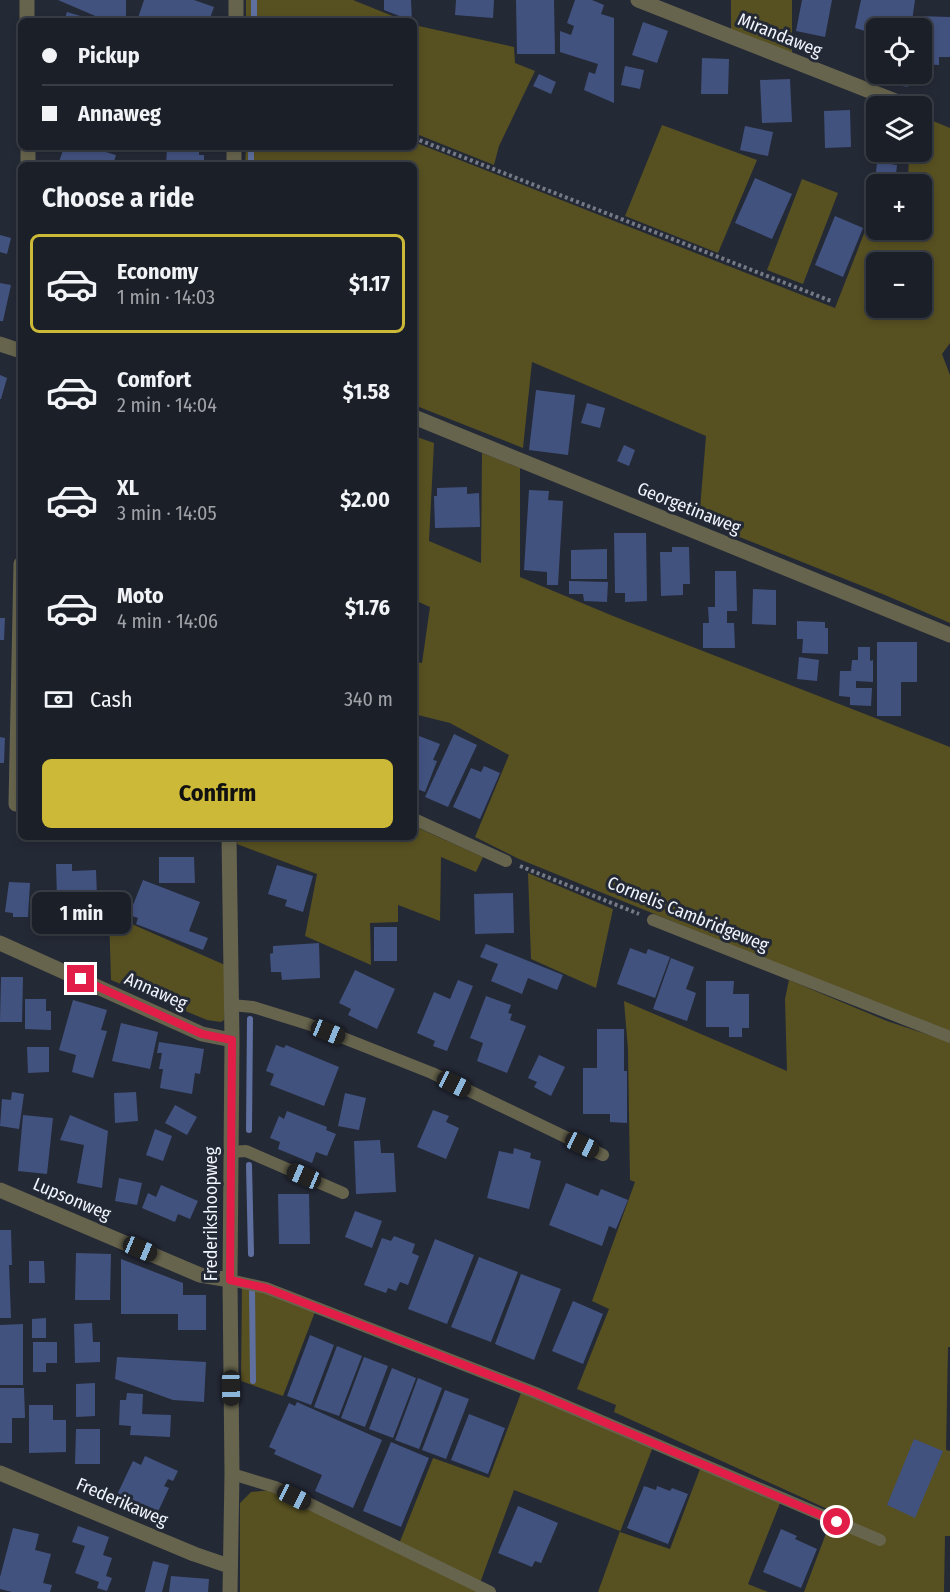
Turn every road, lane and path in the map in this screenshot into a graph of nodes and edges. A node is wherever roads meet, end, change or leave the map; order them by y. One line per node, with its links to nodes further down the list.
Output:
1 (27, 0): 4 (street)
2 (236, 0): 5 (street)
3 (638, 0): 6 (street, Mirandaweg)
4 (27, 18)
5 (236, 18)
6 (883, 96)
7 (417, 139): 8 (path)
8 (831, 301)
9 (0, 344): 10 (street)
10 (18, 350)
11 (417, 418): 12 (street, Georgetinaweg)
12 (950, 635)
13 (18, 708): 14 (street)
14 (16, 804)
15 (417, 820): 17 (lane)
16 (229, 840): 20 (street, Frederikshoopweg)
17 (506, 861): 18 (path, Cornelis Cambridgeweg)
18 (653, 920): 21 (lane, Cornelis Cambridgeweg)
19 (0, 943): 22 (street, Annaweg)
20 (231, 1005): 22 (street, Frederikshoopweg); 24 (lane)
21 (950, 1037)
22 (232, 1040): 23 (street, Frederikshoopweg)
23 (231, 1152): 26 (lane); 27 (street, Frederikshoopweg)
24 (603, 1155)
25 (0, 1190): 27 (street, Lupsonweg)
26 (343, 1193)
27 (230, 1280): 29 (street, Frederikshoopweg); 30 (lane)
28 (0, 1473): 31 (street, Frederikaweg)
29 (232, 1474): 31 (street, Frederikshoopweg); 33 (lane)
30 (880, 1540)
31 (229, 1566): 32 (street, Frederikshoopweg)
32 (230, 1592)
33 (490, 1592)

